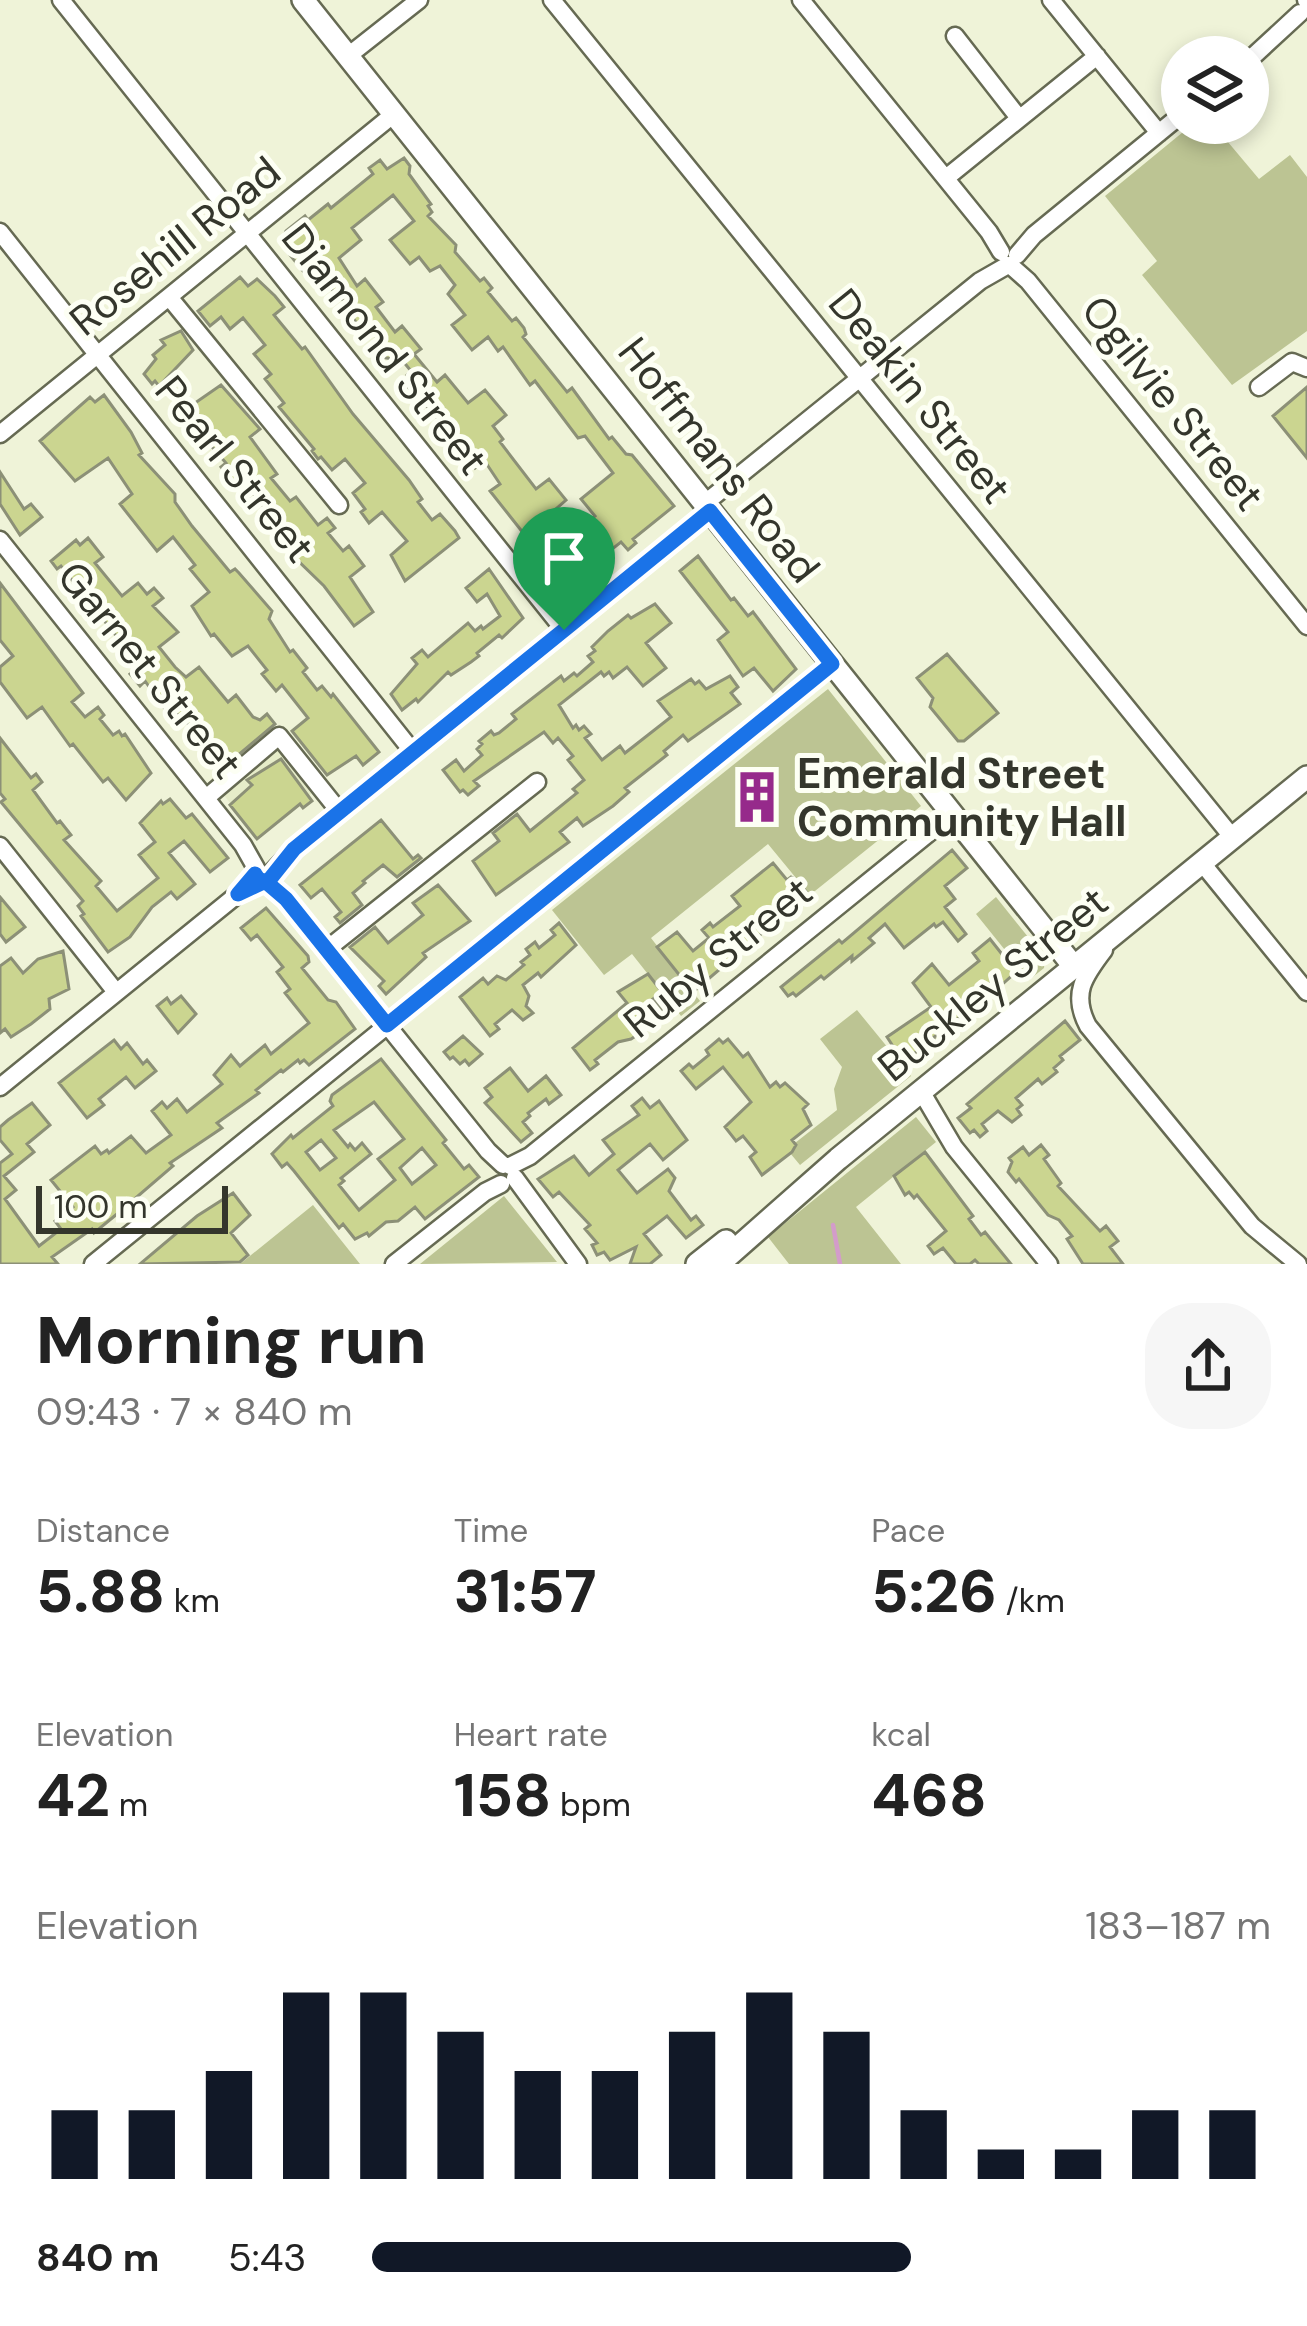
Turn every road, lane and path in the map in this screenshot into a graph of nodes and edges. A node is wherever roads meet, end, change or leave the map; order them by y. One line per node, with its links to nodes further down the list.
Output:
1 (61, 0): 17 (street, Diamond Street)
2 (303, 0): 10 (main road, Hoffmans Road)
3 (419, 0): 10 (street)
4 (552, 0): 22 (street, Deakin Street)
5 (801, 0): 15 (street, Ogilvie Street)
6 (1051, 0): 11 (street)
7 (1304, 8): 9 (street)
8 (955, 36): 13 (street)
9 (1269, 44)
10 (348, 56): 12 (main road, Hoffmans Road)
11 (1096, 56): 13 (street); 14 (street)
12 (394, 114): 17 (street, Rosehill Road); 26 (main road, Hoffmans Road)
13 (1019, 118): 15 (street)
14 (1160, 133): 18 (street)
15 (946, 178): 18 (street, Ogilvie Street)
16 (0, 232): 20 (street, Pearl Street)
17 (247, 234): 19 (street, Rosehill Road); 29 (street, Diamond Street)
18 (1009, 256): 22 (street); 28 (street, Ogilvie Street)
19 (169, 297): 20 (street, Rosehill Road); 25 (street)
20 (98, 355): 24 (street, Rosehill Road); 31 (street, Pearl Street)
21 (1307, 368): 23 (street)
22 (859, 378): 26 (street); 37 (street, Deakin Street)
23 (1259, 387)
24 (0, 434)
25 (339, 505)
26 (707, 507): 29 (street); 30 (main road, Hoffmans Road)
27 (0, 540): 34 (street, Garnet Street)
28 (1307, 626)
29 (564, 630): 31 (street)
30 (832, 664): 36 (main road, Hoffmans Road); 46 (street)
31 (413, 752): 35 (street)
32 (1307, 777): 37 (main road, Buckley Street)
33 (537, 782): 42 (street)
34 (206, 798): 35 (street); 40 (street, Garnet Street)
35 (339, 811): 40 (street)
36 (952, 814): 43 (main road, Hoffmans Road); 50 (street, Ruby Street)
37 (1233, 838): 39 (main road, Buckley Street)
38 (0, 846): 44 (street)
39 (1202, 863): 41 (main road, Buckley Street); 45 (street)
40 (264, 872): 42 (street, Garnet Street); 44 (street)
41 (1115, 935): 43 (main road, Buckley Street); 57 (street)
42 (326, 950): 46 (street, Garnet Street)
43 (1075, 968): 48 (main road, Buckley Street)
44 (116, 992): 47 (street)
45 (1307, 992)
46 (387, 1025): 50 (street, Garnet Street); 51 (street)
47 (0, 1087)
48 (921, 1091): 49 (main road, Buckley Street); 56 (street)
49 (838, 1160): 54 (main road, Buckley Street); 55 (main road, Buckley Street)
50 (503, 1177): 52 (street, Ruby Street); 53 (street, Garnet Street)
51 (93, 1264)
52 (394, 1264)
53 (578, 1264)
54 (698, 1264)
55 (719, 1264)
56 (1049, 1264)
57 (1298, 1264)

